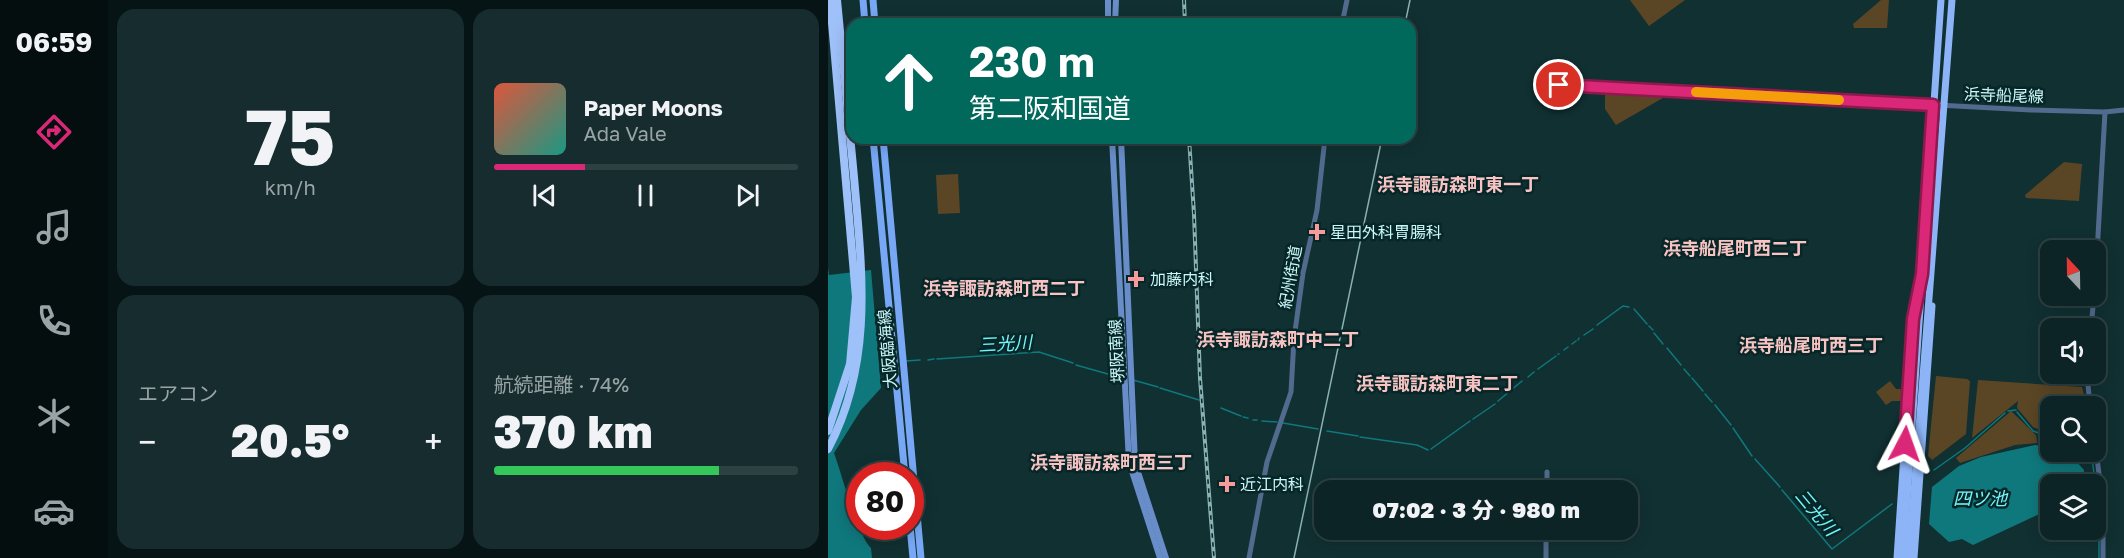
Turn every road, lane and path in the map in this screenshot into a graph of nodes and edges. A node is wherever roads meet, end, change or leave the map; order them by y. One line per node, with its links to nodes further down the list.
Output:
1 (830, 0): 31 (highway)
2 (837, 0): 16 (highway)
3 (863, 0): 10 (main road)
4 (873, 0): 11 (main road)
5 (1108, 0): 12 (main road)
6 (1116, 0): 13 (main road)
7 (1347, 0): 14 (street)
8 (1940, 1): 17 (highway)
9 (1952, 1): 18 (highway)
10 (864, 18)
11 (874, 18)
12 (1108, 18)
13 (1115, 18)
14 (1343, 18)
15 (1559, 85): 17 (street, 浜寺船尾線)
16 (846, 94)
17 (1933, 105): 18 (street, 浜寺船尾線); 28 (highway)
18 (1945, 106): 20 (street, 浜寺船尾線); 29 (highway)
19 (2124, 110): 20 (street, 浜寺船尾線)
20 (2105, 112): 27 (street)
21 (851, 144): 32 (highway)
22 (874, 144): 33 (main road, 大阪臨海線)
23 (884, 144): 40 (main road, 大阪臨海線)
24 (1112, 144): 30 (main road, 堺阪南線)
25 (1121, 144): 30 (main road, 堺阪南線)
26 (1324, 144): 43 (street, 紀州街道)
27 (2098, 240)
28 (1922, 279): 45 (highway); 46 (highway)
29 (1931, 291): 47 (highway); 48 (highway)
30 (1127, 379): 41 (main road, 堺阪南線); 42 (main road, 堺阪南線)
31 (828, 431)
32 (828, 449)
33 (904, 462)
34 (2098, 462): 49 (street)
35 (1547, 472): 36 (street)
36 (1547, 480)
37 (911, 540): 39 (main road)
38 (1546, 540): 44 (street)
39 (912, 558)
40 (922, 558)
41 (1160, 558)
42 (1166, 558)
43 (1249, 558)
44 (1546, 558)
45 (1897, 558)
46 (1903, 558)
47 (1909, 558)
48 (1914, 558)
49 (2103, 558)

